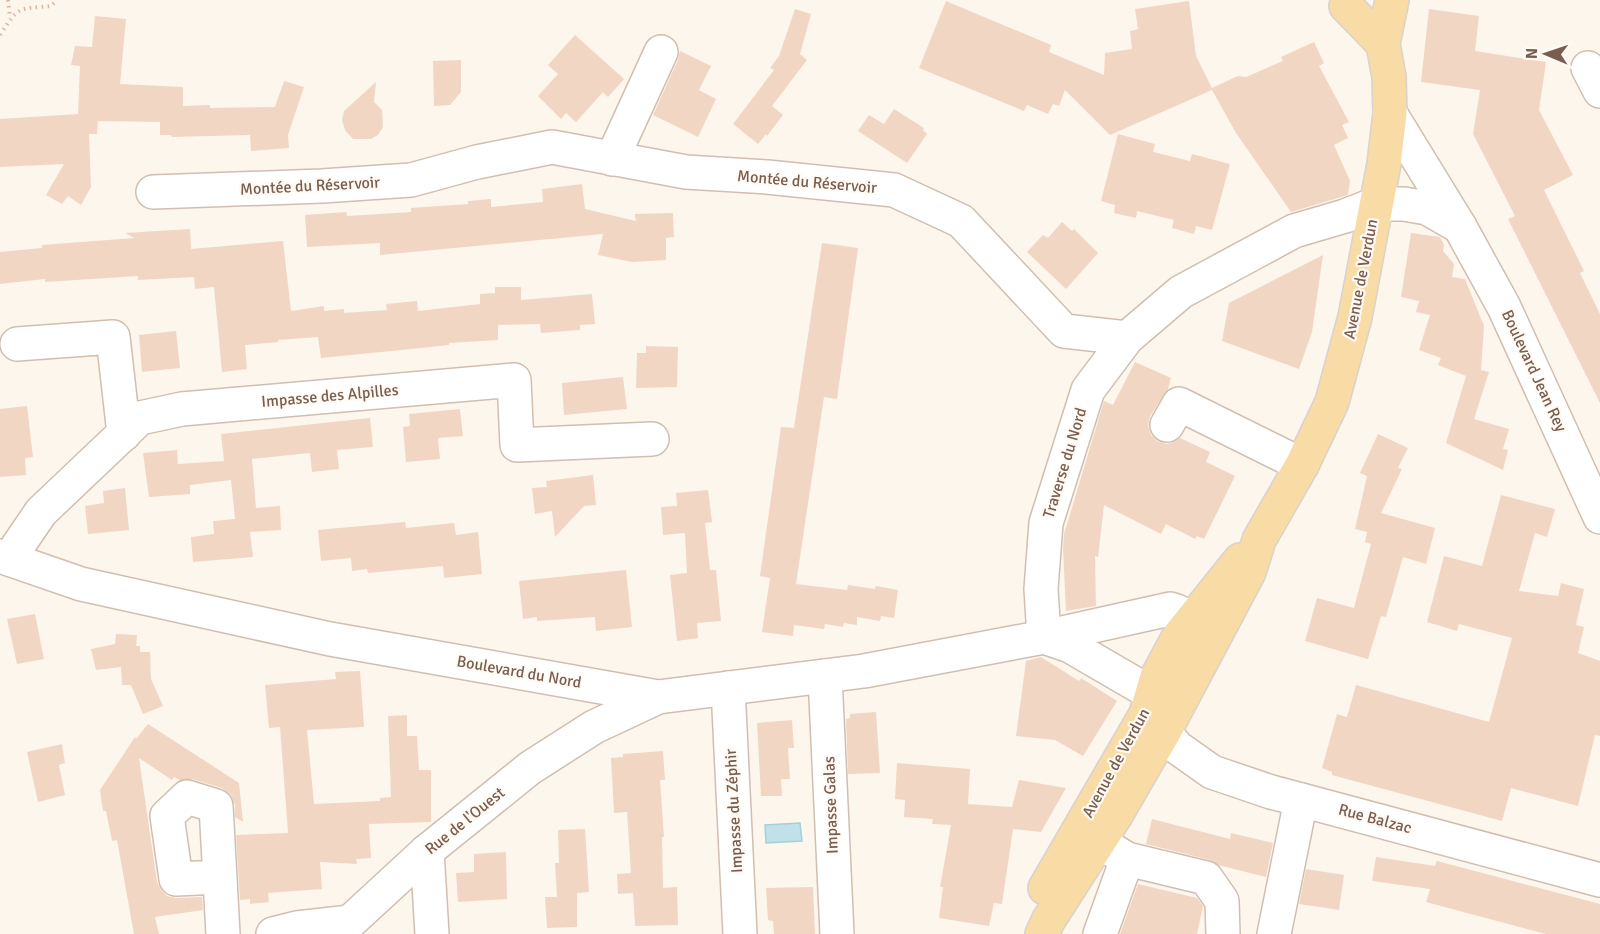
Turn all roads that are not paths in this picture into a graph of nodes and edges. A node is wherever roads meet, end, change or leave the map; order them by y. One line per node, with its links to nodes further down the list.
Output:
1 (1392, 0): 3 (main road, Avenue de Verdun)
2 (1347, 2): 3 (main road)
3 (1383, 44): 5 (main road, Avenue de Verdun)
4 (661, 52): 6 (street)
5 (1389, 113): 8 (main road, Avenue de Verdun); 9 (street, Boulevard Jean Rey)
6 (612, 159): 7 (street, Montée du Réservoir); 10 (street, Montée du Réservoir)
7 (153, 192)
8 (1376, 204): 9 (street); 10 (street); 15 (main road, Avenue de Verdun)
9 (1460, 227): 16 (street, Boulevard Jean Rey)
10 (1127, 339): 20 (street, Traverse du Nord)
11 (16, 344): 13 (street)
12 (1167, 425): 15 (street)
13 (124, 434): 14 (street, Impasse des Alpilles); 18 (street, Impasse des Alpilles)
14 (652, 439)
15 (1302, 465): 17 (main road, Avenue de Verdun)
16 (1600, 517)
17 (1259, 540): 19 (main road, Avenue de Verdun); 21 (main road, Avenue de Verdun)
18 (5, 557): 24 (street, Boulevard du Nord)
19 (1191, 619): 20 (street, Boulevard du Nord); 21 (street); 25 (main road, Avenue de Verdun)
20 (1044, 637): 22 (street, Boulevard du Nord); 25 (street)
21 (1207, 651): 26 (main road, Avenue de Verdun)
22 (825, 676): 23 (street, Boulevard du Nord); 37 (street, Impasse Galas)
23 (728, 688): 24 (street, Boulevard du Nord); 36 (street, Impasse du Zéphir)
24 (658, 696): 29 (street, Rue de l'Ouest)
25 (1151, 697): 26 (street); 38 (main road, Avenue de Verdun)
26 (1164, 732): 27 (street, Rue Balzac); 28 (main road, Avenue de Verdun)
27 (1301, 800): 32 (street, Rue Balzac); 42 (street)
28 (1099, 842): 30 (street); 39 (main road, Avenue de Verdun)
29 (427, 851): 34 (street, Rue de l'Ouest); 35 (street)
30 (1128, 859): 40 (street); 41 (street)
31 (220, 877): 33 (street)
32 (1600, 880)
33 (223, 934)
34 (273, 934)
35 (432, 934)
36 (740, 934)
37 (837, 934)
38 (1019, 934)
39 (1042, 934)
40 (1100, 934)
41 (1222, 934)
42 (1274, 934)

